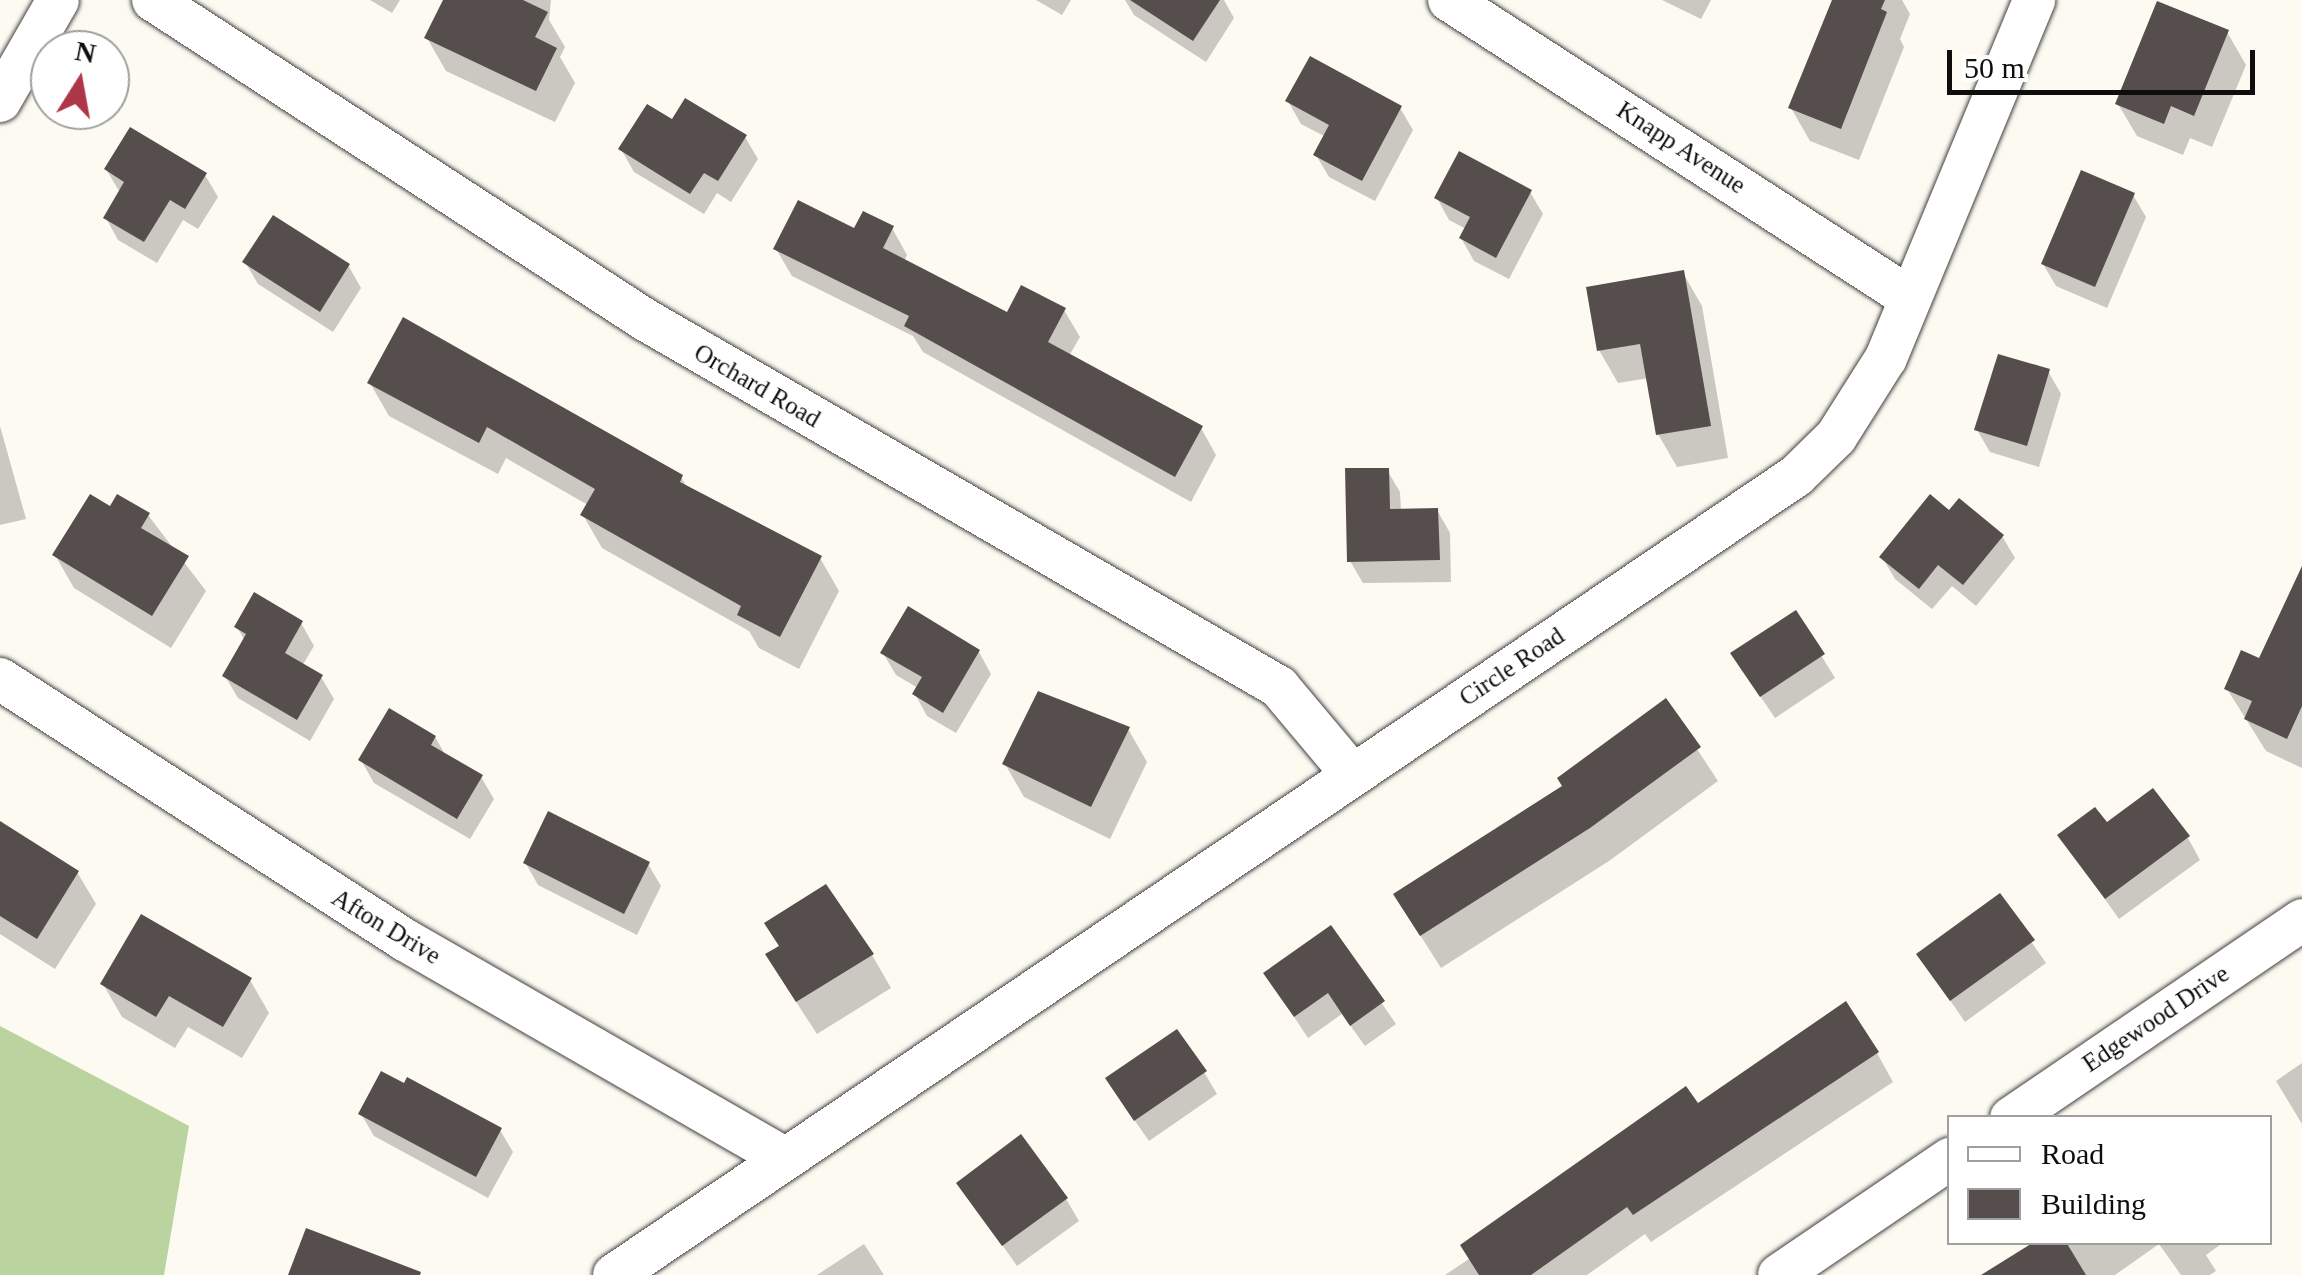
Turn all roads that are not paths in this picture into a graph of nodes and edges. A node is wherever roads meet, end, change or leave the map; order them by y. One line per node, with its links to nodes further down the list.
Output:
1 (58, 0): 5 (street)
2 (152, 0): 8 (street, Orchard Road)
3 (1449, 0): 6 (street, Knapp Avenue)
4 (2034, 0): 6 (street, Circle Road)
5 (0, 101)
6 (1910, 298): 8 (street, Circle Road)
7 (0, 679): 11 (street, Afton Drive)
8 (1352, 774): 11 (street, Circle Road)
9 (2302, 920): 10 (street, Edgewood Drive)
10 (2014, 1115)
11 (783, 1157): 13 (street)
12 (1947, 1161): 14 (street)
13 (614, 1275)
14 (1779, 1275)

